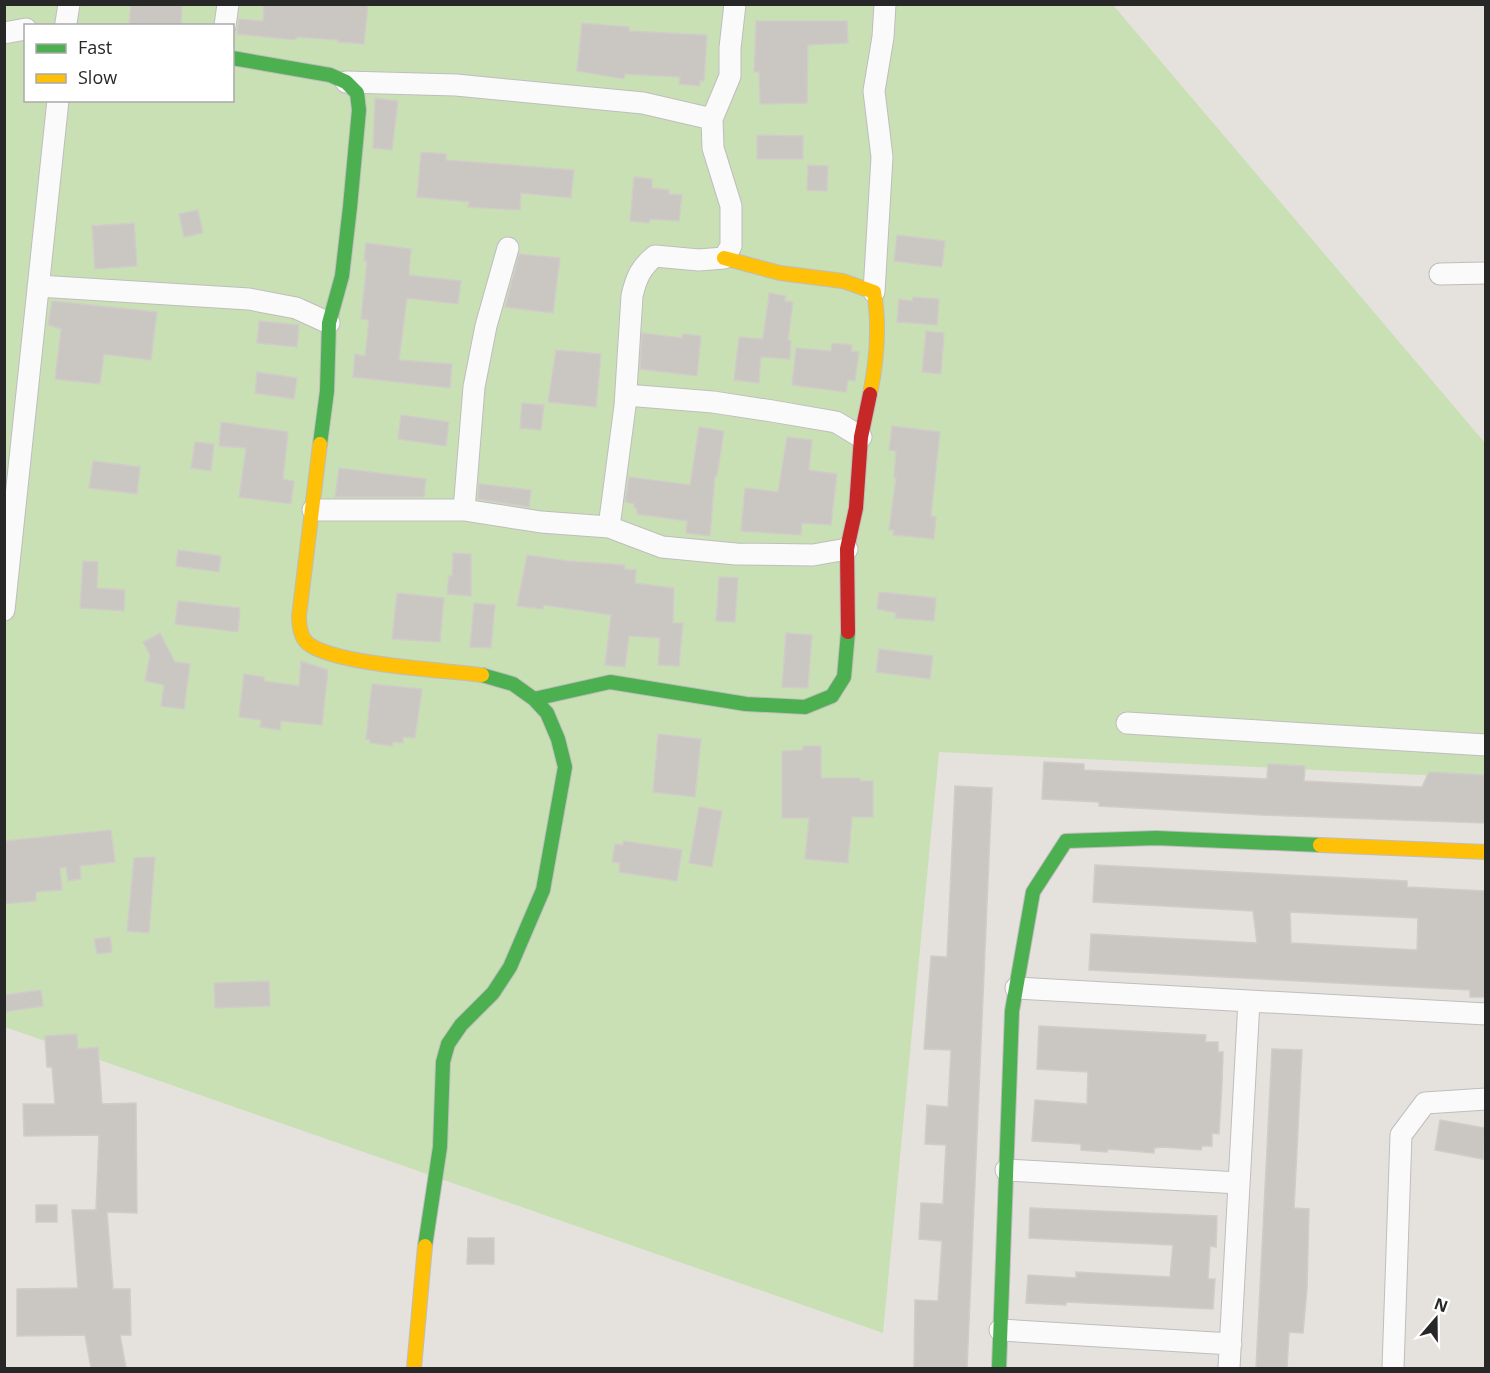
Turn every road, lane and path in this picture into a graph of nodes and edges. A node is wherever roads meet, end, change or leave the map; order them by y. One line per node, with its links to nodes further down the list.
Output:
1 (228, 4): 4 (street)
2 (735, 4): 10 (street)
3 (885, 4): 16 (street)
4 (225, 24)
5 (24, 29): 6 (street)
6 (4, 33)
7 (234, 58): 8 (street)
8 (346, 82): 10 (street); 17 (street)
9 (58, 102): 15 (street)
10 (712, 119): 12 (street)
11 (508, 248): 21 (street)
12 (724, 258): 16 (street); 18 (street)
13 (1485, 273): 14 (street)
14 (1440, 274)
15 (38, 286): 17 (street); 24 (street)
16 (874, 292): 19 (street)
17 (329, 323): 20 (street)
18 (626, 395): 19 (street); 22 (street)
19 (861, 437): 23 (street)
20 (313, 510): 21 (street); 25 (street)
21 (464, 510): 22 (street)
22 (609, 527): 23 (street)
23 (847, 549): 25 (street)
24 (4, 610)
25 (534, 699): 37 (street)
26 (1126, 723): 27 (street)
27 (1485, 745)
28 (1485, 852): 29 (street)
29 (1016, 988): 30 (street); 33 (street)
30 (1249, 1001): 31 (street); 34 (street)
31 (1485, 1014)
32 (1485, 1100): 40 (street)
33 (1006, 1170): 34 (street); 35 (street)
34 (1239, 1183): 36 (street)
35 (1000, 1330): 36 (street); 38 (street)
36 (1231, 1344): 39 (street)
37 (414, 1368)
38 (999, 1368)
39 (1229, 1368)
40 (1394, 1368)

